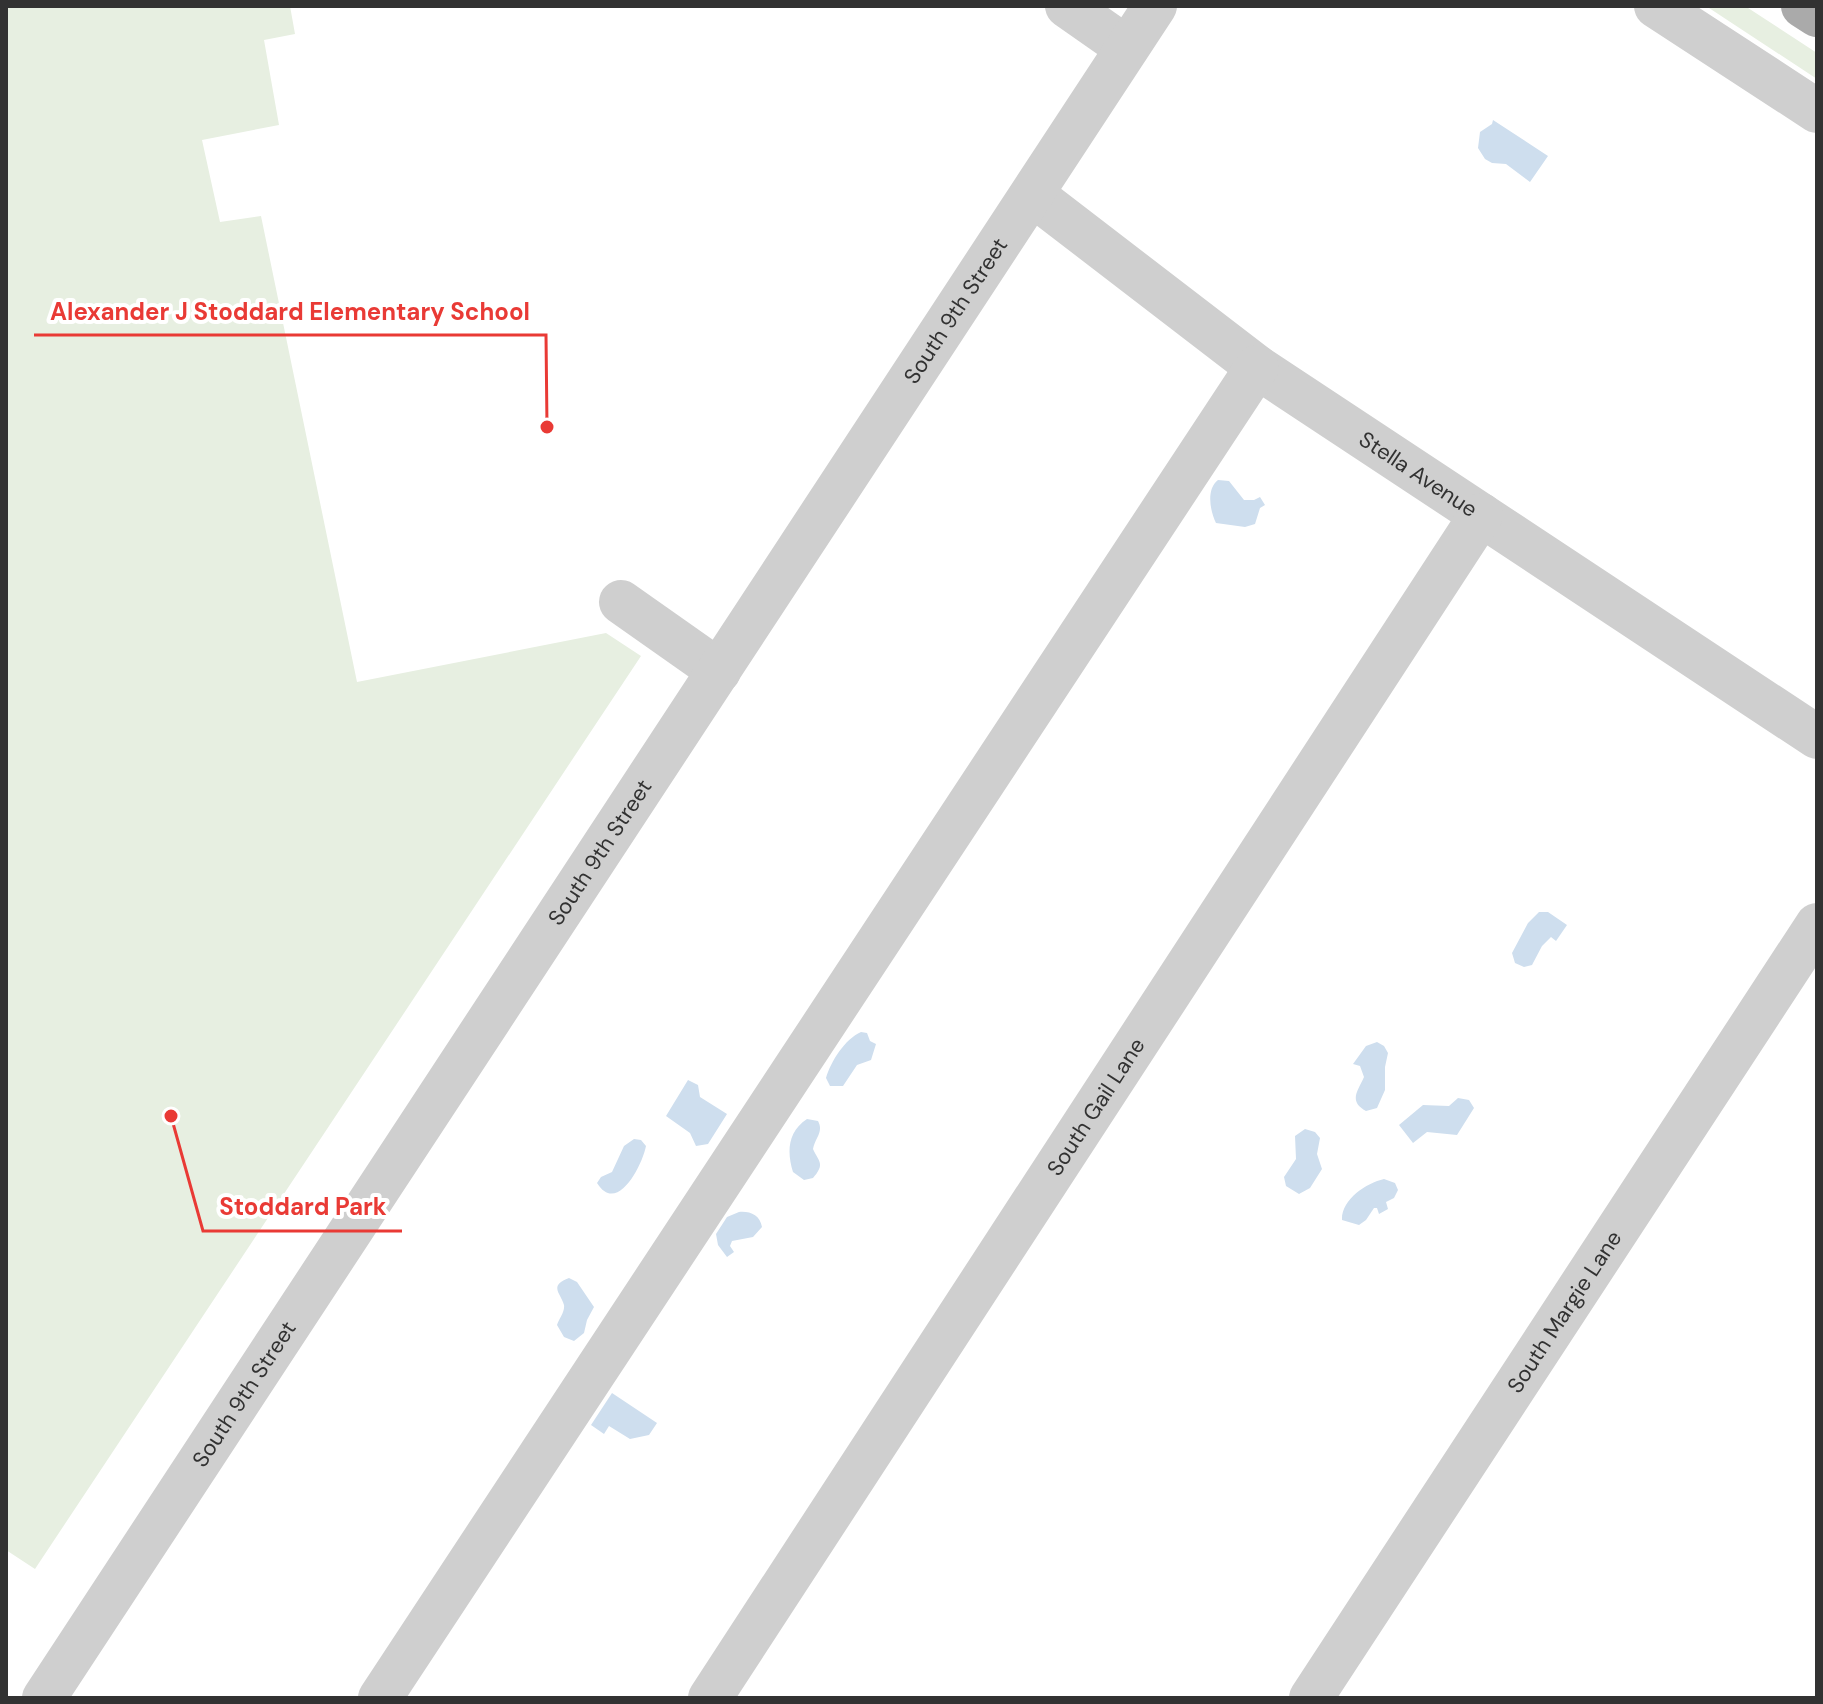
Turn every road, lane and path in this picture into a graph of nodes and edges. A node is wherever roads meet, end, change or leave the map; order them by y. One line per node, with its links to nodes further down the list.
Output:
1 (1067, 6): 6 (street)
2 (1155, 6): 6 (street, South 9th Street)
3 (1656, 6): 7 (street)
4 (1803, 6): 5 (main road)
5 (1817, 15)
6 (1127, 48): 8 (street, South 9th Street)
7 (1817, 111)
8 (1033, 195): 9 (street, Stella Avenue); 12 (street, South 9th Street)
9 (1257, 367): 10 (street, Stella Avenue); 16 (street)
10 (1481, 515): 13 (street, Stella Avenue); 17 (street, South Gail Lane)
11 (621, 602): 12 (street)
12 (719, 671): 15 (street, South 9th Street)
13 (1817, 737)
14 (1817, 925): 18 (street, South Margie Lane)
15 (44, 1698)
16 (380, 1698)
17 (710, 1698)
18 (1311, 1698)

